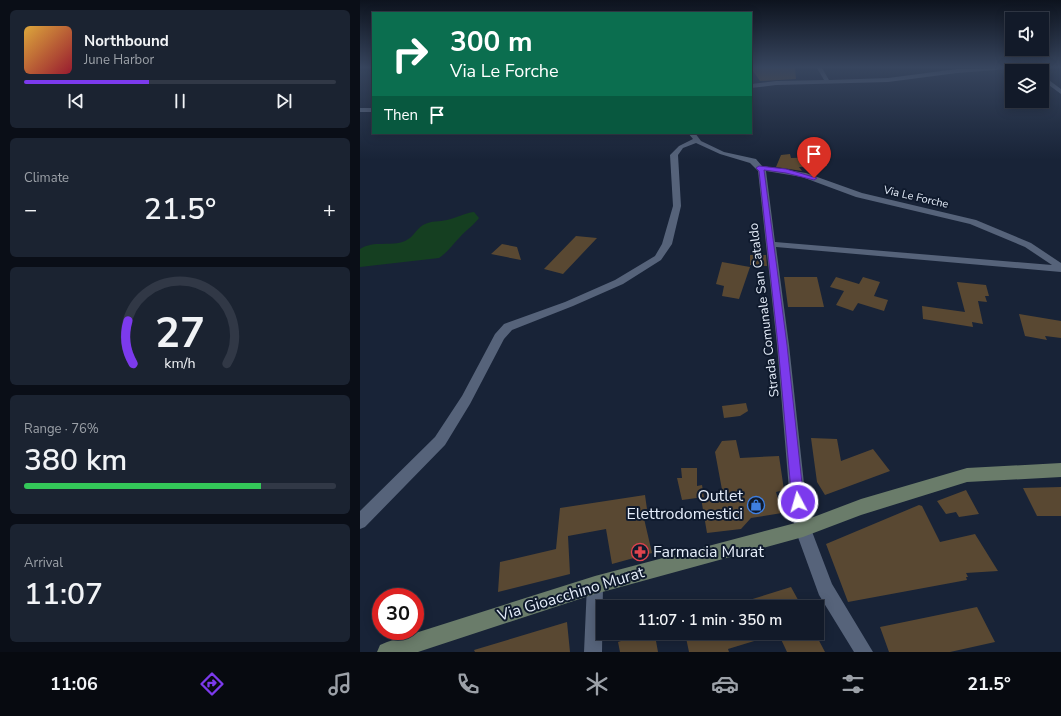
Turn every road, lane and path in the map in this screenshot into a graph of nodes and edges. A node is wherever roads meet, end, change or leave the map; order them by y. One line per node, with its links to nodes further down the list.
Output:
1 (360, 110): 2 (street)
2 (372, 110)
3 (694, 137): 4 (street); 8 (street)
4 (759, 168): 5 (street, Strada Comunale San Cataldo); 6 (street, Via Le Forche)
5 (770, 244): 6 (street); 9 (street, Strada Comunale San Cataldo)
6 (1061, 268)
7 (1061, 470): 9 (main road, Via Gioacchino Murat)
8 (360, 522)
9 (803, 529): 10 (main road, Via Gioacchino Murat); 13 (street, Strada Comunale San Cataldo)
10 (595, 585): 11 (main road, Via Gioacchino Murat); 12 (street)
11 (387, 652)
12 (592, 652)
13 (864, 652)

